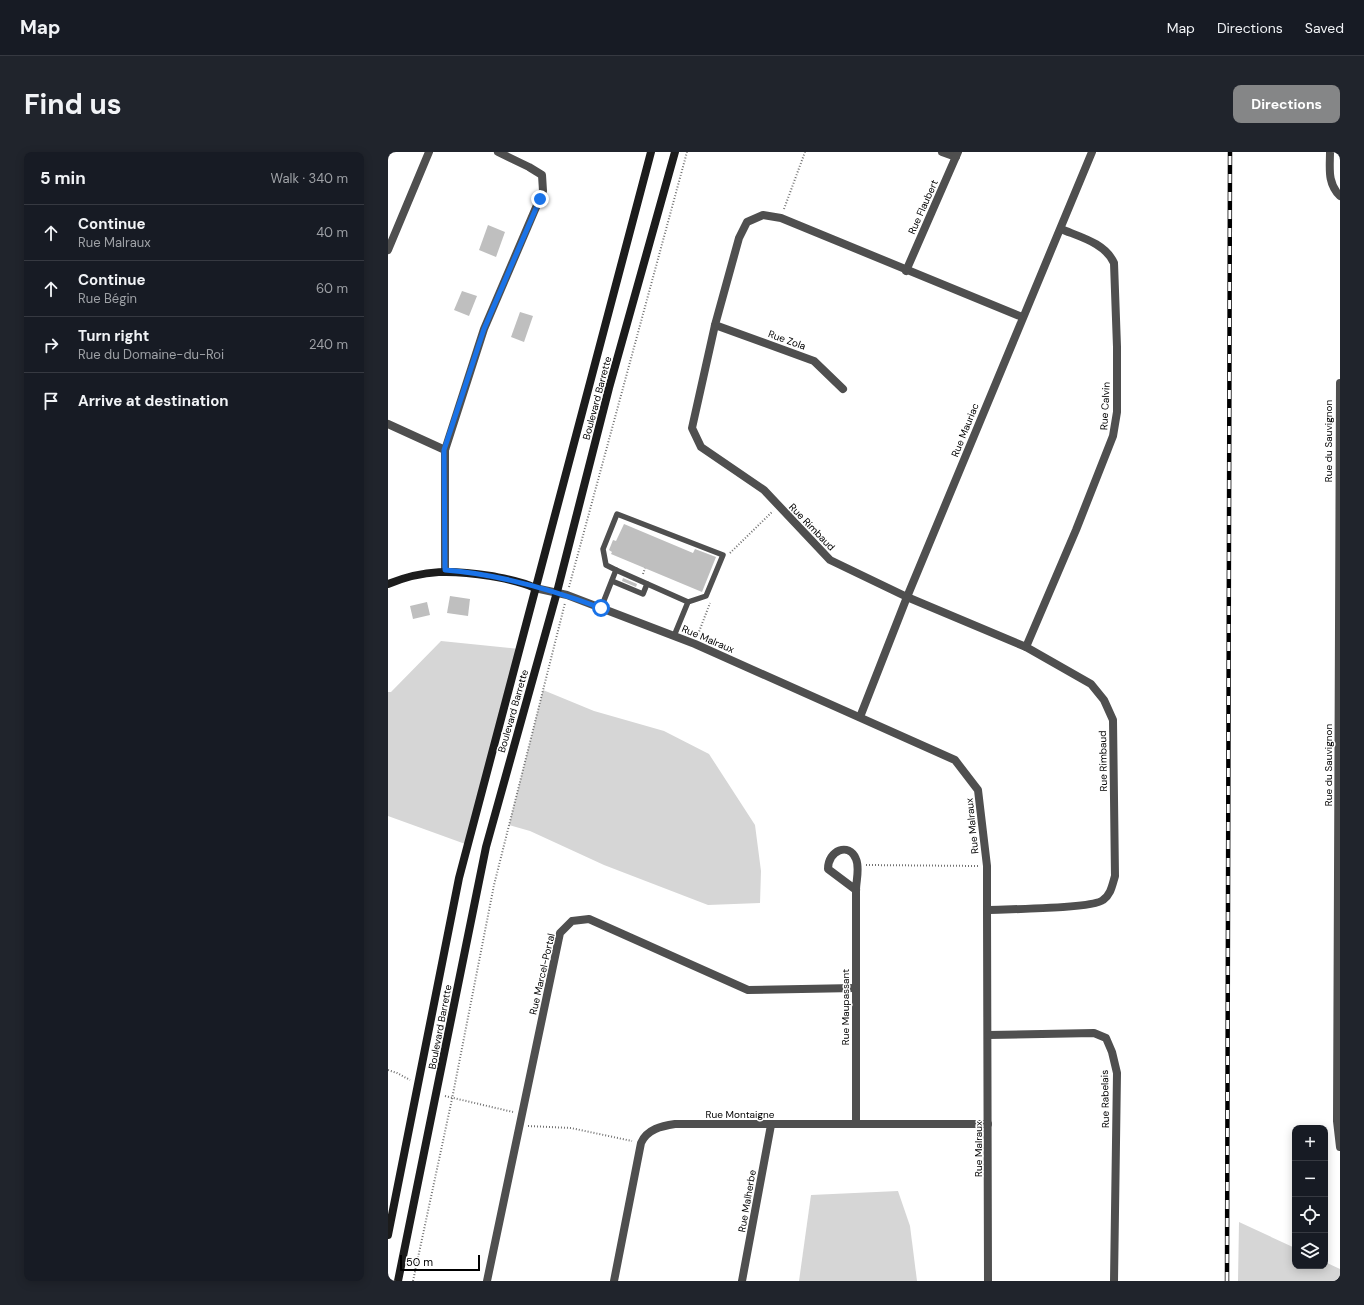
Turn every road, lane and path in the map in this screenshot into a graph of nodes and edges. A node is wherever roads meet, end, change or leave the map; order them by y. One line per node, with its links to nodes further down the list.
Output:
1 (429, 152): 14 (street)
2 (498, 152): 22 (street)
3 (651, 152): 31 (main road, Boulevard Barrette)
4 (675, 152): 32 (main road, Boulevard Barrette)
5 (687, 152): 33 (path)
6 (805, 152): 12 (path)
7 (942, 152): 10 (street)
8 (1092, 152): 13 (street, Rue Mauriac)
9 (1330, 152): 11 (street)
10 (957, 154): 15 (street, Rue Flaubert)
11 (1340, 196)
12 (781, 218): 15 (street, Rue Rimbaud); 17 (street, Rue Rimbaud)
13 (1061, 229): 16 (street, Rue Mauriac); 40 (street, Rue Calvin)
14 (388, 250)
15 (906, 271): 16 (street, Rue Rimbaud)
16 (1022, 317): 34 (street, Rue Mauriac)
17 (714, 325): 19 (street, Rue Zola); 23 (street, Rue Rimbaud)
18 (1340, 383): 21 (street, Rue du Sauvignon)
19 (843, 389)
20 (388, 424): 22 (street)
21 (1339, 441): 25 (street, Rue du Sauvignon)
22 (444, 450): 26 (street)
23 (778, 506): 24 (path); 34 (street, Rue Rimbaud)
24 (729, 554)
25 (1339, 566): 41 (street, Rue du Sauvignon)
26 (445, 570): 29 (main road); 31 (main road)
27 (616, 570): 28 (lane); 30 (lane); 35 (lane)
28 (612, 581): 30 (lane); 37 (lane)
29 (388, 584)
30 (647, 584): 35 (lane)
31 (535, 588): 32 (street, Rue Malraux); 52 (main road, Boulevard Barrette)
32 (557, 592): 33 (street, Rue Malraux); 53 (main road, Boulevard Barrette)
33 (567, 595): 37 (street, Rue Malraux); 54 (path)
34 (907, 598): 40 (street, Rue Rimbaud); 42 (street, Rue Mauriac)
35 (688, 602): 38 (lane)
36 (711, 602): 39 (path)
37 (601, 608): 38 (street, Rue Malraux)
38 (674, 636): 39 (street, Rue Malraux)
39 (695, 644): 42 (street, Rue Malraux)
40 (1026, 647): 47 (street, Rue Rimbaud)
41 (1339, 686): 43 (street, Rue du Sauvignon)
42 (860, 717): 45 (street, Rue Malraux)
43 (1339, 806): 51 (street, Rue du Sauvignon)
44 (858, 865): 45 (path); 46 (street, Rue Maupassant); 46 (street)
45 (986, 866): 47 (street, Rue Malraux)
46 (856, 890): 48 (street, Rue Maupassant)
47 (987, 910): 49 (street, Rue Malraux)
48 (855, 988): 55 (street, Rue Marcel-Portal); 56 (street, Rue Maupassant)
49 (988, 1035): 57 (street, Rue Malraux); 69 (street, Rue Rabelais)
50 (388, 1070): 52 (path)
51 (1339, 1071): 61 (street, Rue du Sauvignon)
52 (418, 1085): 62 (main road, Boulevard Barrette)
53 (437, 1093): 54 (path); 63 (main road, Boulevard Barrette)
54 (452, 1098): 55 (path); 64 (path)
55 (522, 1114): 58 (street, Rue Marcel-Portal)
56 (856, 1123): 57 (street, Rue Montaigne); 59 (street, Rue Montaigne)
57 (988, 1124): 68 (street, Rue Malraux)
58 (519, 1125): 60 (path); 65 (street, Rue Marcel-Portal)
59 (771, 1125): 60 (street, Rue Montaigne); 67 (street, Rue Malherbe)
60 (641, 1142): 66 (street)
61 (1340, 1147)
62 (388, 1235)
63 (398, 1281)
64 (413, 1281)
65 (487, 1281)
66 (614, 1281)
67 (742, 1281)
68 (988, 1281)
69 (1114, 1281)

